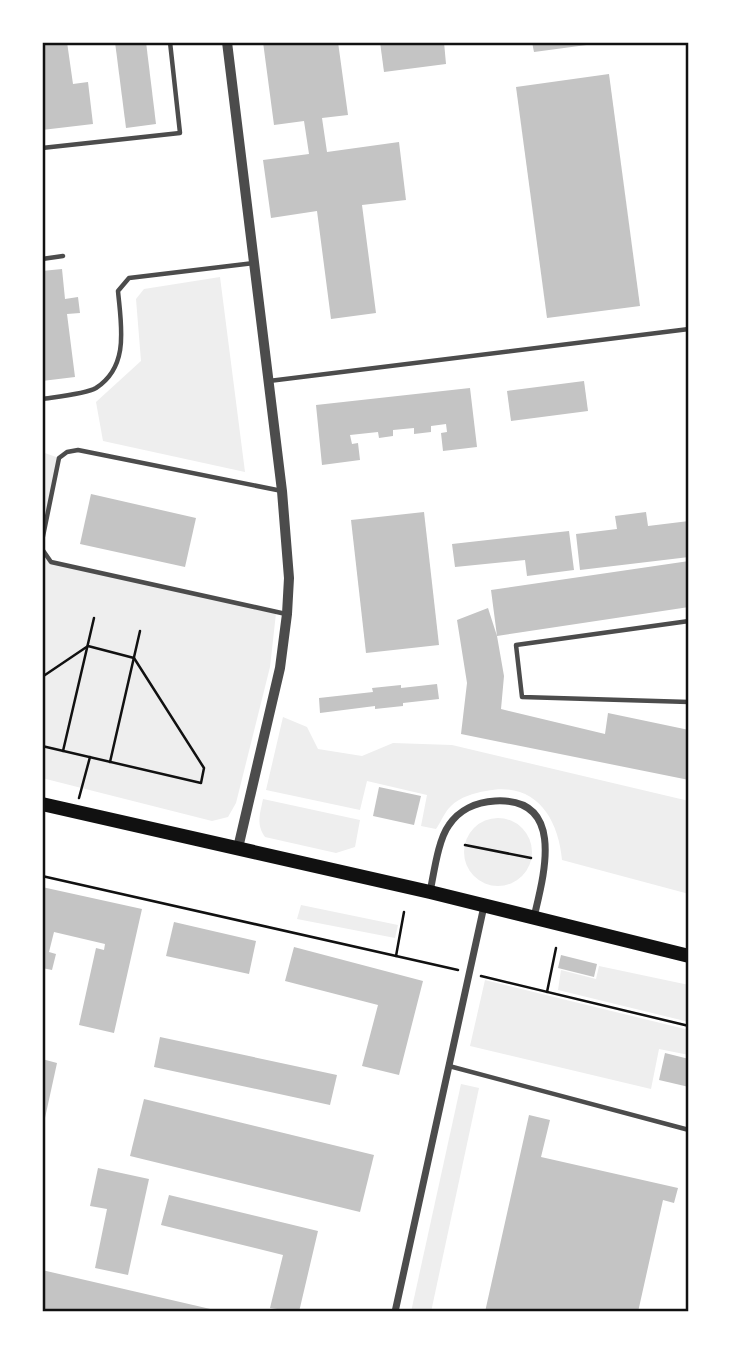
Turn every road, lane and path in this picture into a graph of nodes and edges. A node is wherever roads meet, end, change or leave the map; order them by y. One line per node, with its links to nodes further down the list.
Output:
1 (170, 42): 3 (lane)
2 (227, 42): 6 (street)
3 (42, 148)
4 (63, 256): 5 (lane)
5 (42, 259)
6 (254, 263): 8 (street); 9 (lane)
7 (689, 329): 8 (lane)
8 (268, 381): 10 (street)
9 (42, 399)
10 (282, 491): 11 (lane); 13 (street)
11 (42, 541)
12 (42, 549): 13 (lane)
13 (287, 614): 28 (street)
14 (94, 618): 17 (path)
15 (689, 621): 20 (lane)
16 (140, 631): 18 (path)
17 (88, 646): 18 (path); 19 (path); 22 (path)
18 (134, 658): 24 (path); 24 (path)
19 (42, 677)
20 (689, 702)
21 (42, 746): 22 (path)
22 (63, 751): 23 (path)
23 (90, 757): 24 (path); 26 (path)
24 (110, 762)
25 (42, 804): 26 (main road)
26 (75, 812): 28 (main road)
27 (465, 845): 29 (path)
28 (238, 848): 31 (main road)
29 (531, 858)
30 (42, 876): 36 (path)
31 (430, 892): 32 (main road); 34 (street)
32 (484, 906): 34 (main road); 38 (street)
33 (404, 912): 36 (path)
34 (534, 917): 37 (main road)
35 (556, 948): 39 (path)
36 (396, 956): 38 (path)
37 (689, 956)
38 (469, 973): 39 (path); 41 (street)
39 (547, 992): 40 (path)
40 (689, 1026)
41 (449, 1066): 42 (lane); 43 (street)
42 (689, 1130)
43 (396, 1312)

